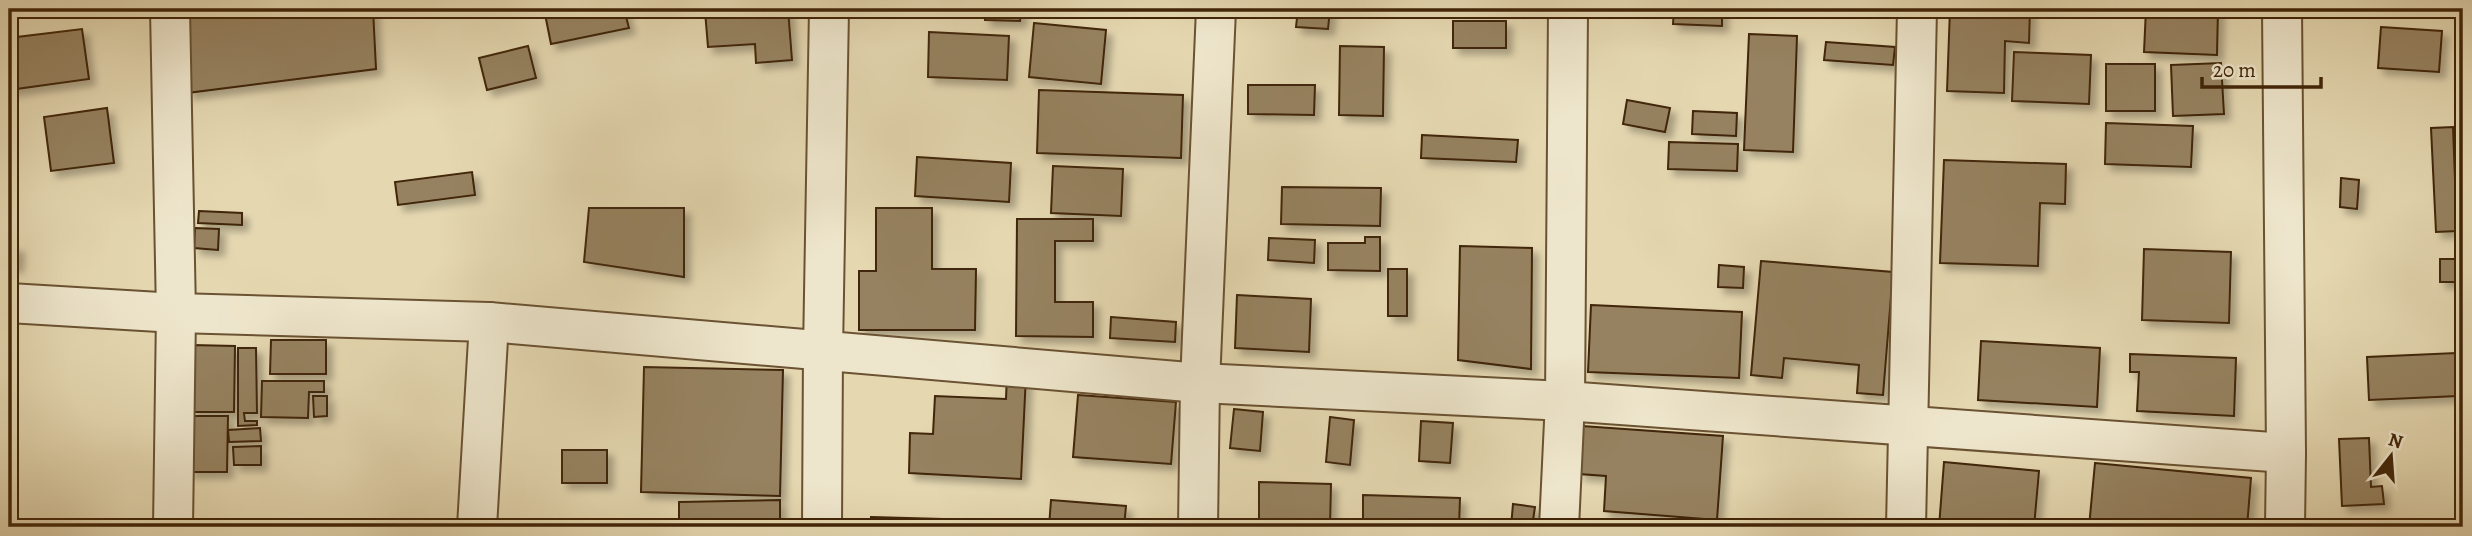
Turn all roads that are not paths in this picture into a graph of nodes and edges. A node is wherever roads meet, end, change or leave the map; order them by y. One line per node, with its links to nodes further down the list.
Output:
1 (170, 9): 8 (street)
2 (829, 9): 10 (street)
3 (1216, 9): 11 (street)
4 (1568, 9): 12 (street)
5 (1917, 9): 13 (street)
6 (2281, 9): 14 (street)
7 (9, 303): 8 (street)
8 (176, 313): 9 (street); 15 (street)
9 (489, 322): 10 (street); 16 (street)
10 (822, 351): 11 (street); 17 (street)
11 (1200, 383): 12 (street); 18 (street)
12 (1565, 401): 13 (street); 19 (street)
13 (1908, 427): 14 (street); 20 (street)
14 (2286, 453): 21 (street)
15 (173, 527)
16 (477, 527)
17 (822, 527)
18 (1198, 527)
19 (1559, 527)
20 (1906, 527)
21 (2285, 527)

